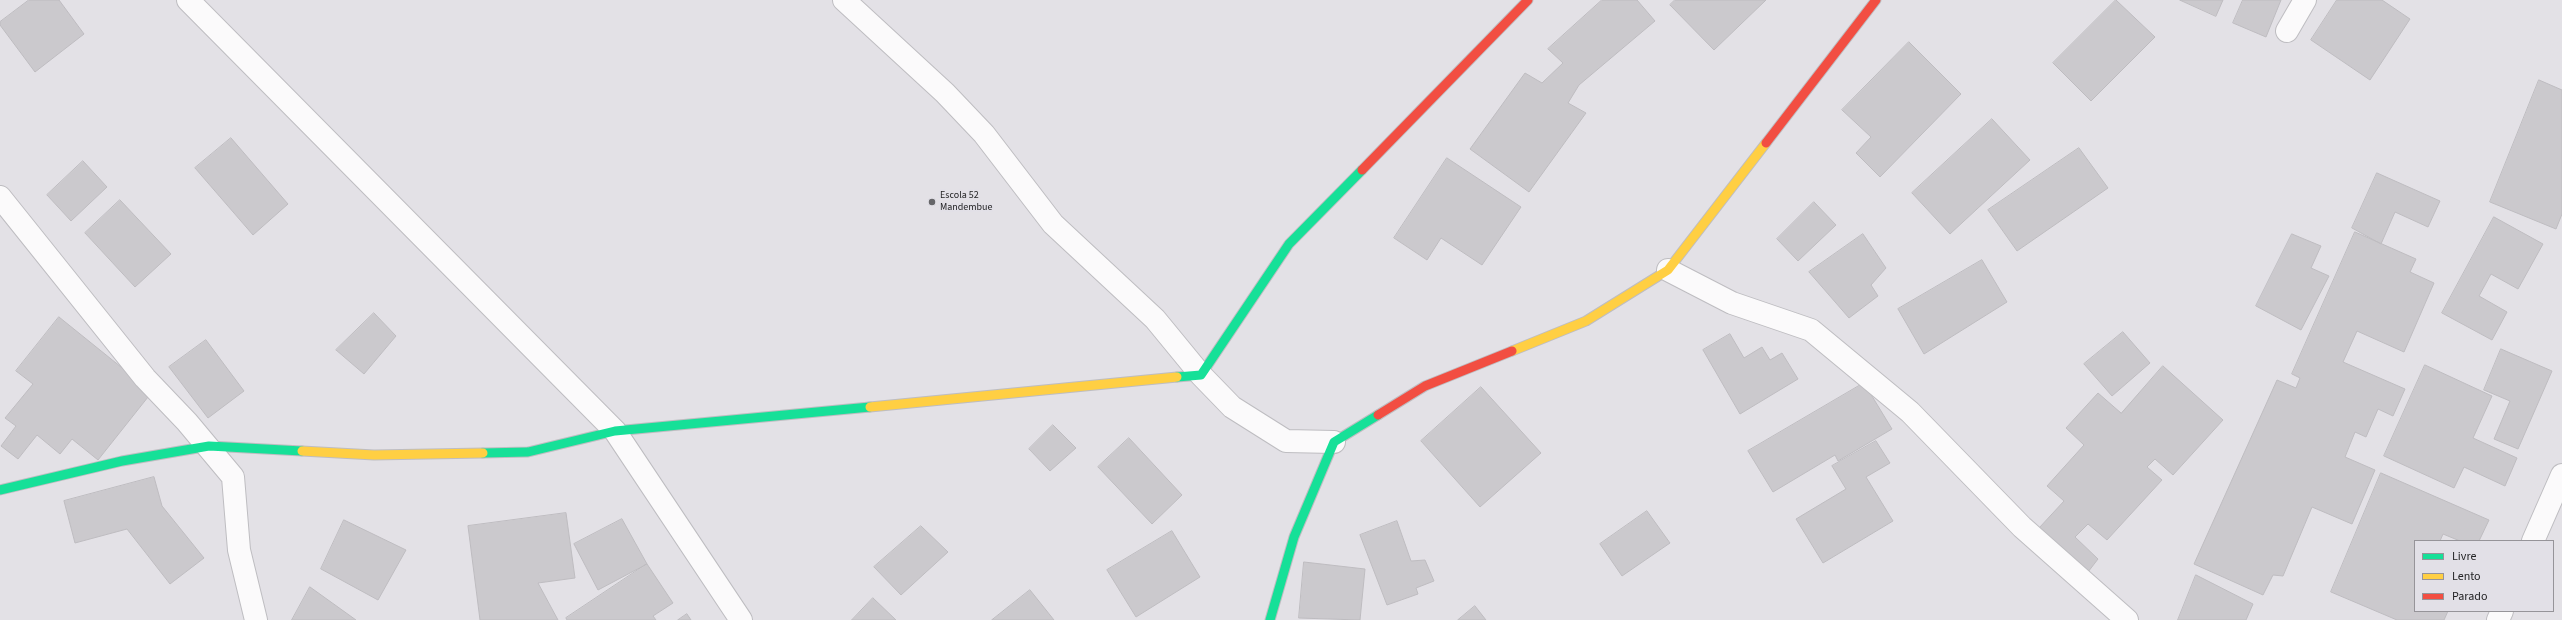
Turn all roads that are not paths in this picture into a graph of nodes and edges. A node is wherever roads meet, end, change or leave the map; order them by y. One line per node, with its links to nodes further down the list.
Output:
1 (188, 0): 10 (street)
2 (844, 0): 9 (street)
3 (1528, 0): 9 (street)
4 (1876, 0): 8 (street)
5 (2305, 0): 6 (street)
6 (2288, 31)
7 (0, 197): 12 (street)
8 (1668, 270): 11 (street); 19 (street)
9 (1201, 375): 10 (street); 11 (street)
10 (615, 432): 12 (street); 17 (street)
11 (1334, 442): 18 (street)
12 (209, 446): 14 (street); 16 (street)
13 (2562, 475): 15 (street)
14 (0, 490)
15 (2533, 540)
16 (256, 620)
17 (741, 620)
18 (1270, 620)
19 (2127, 620)

